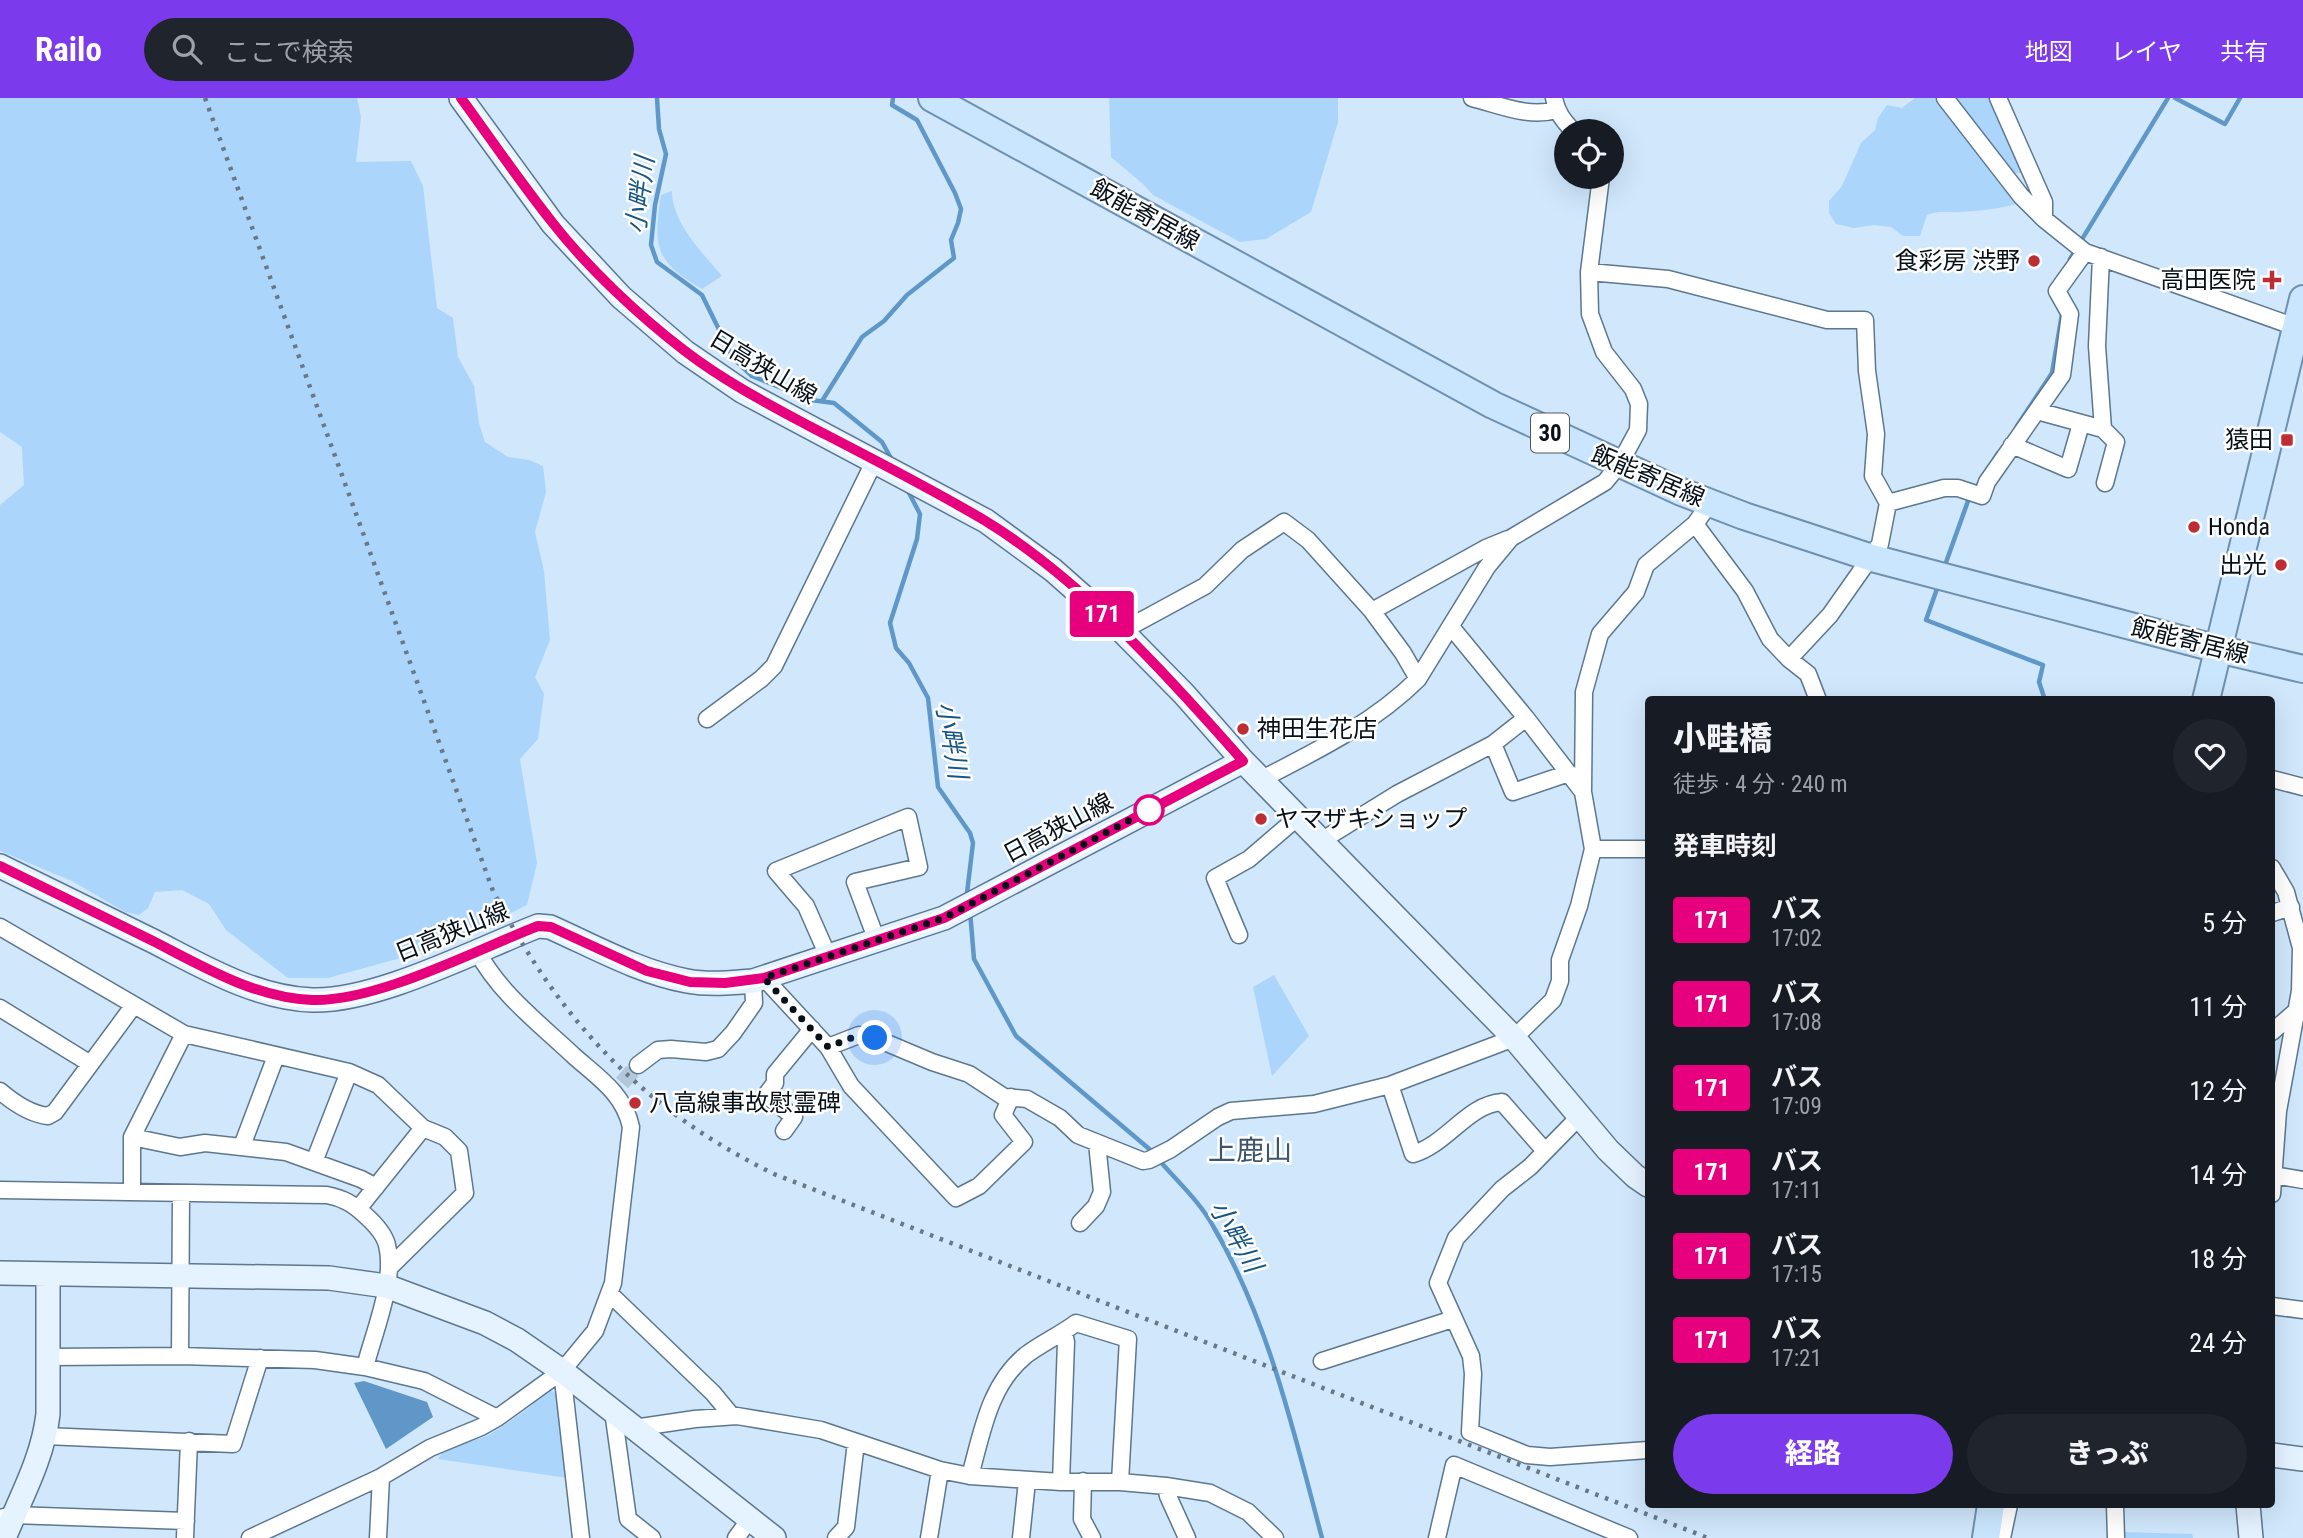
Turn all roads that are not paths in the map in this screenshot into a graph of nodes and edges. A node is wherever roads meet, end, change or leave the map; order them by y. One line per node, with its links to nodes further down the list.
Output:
1 (461, 98): 19 (main road, 日高狭山線)
2 (932, 98): 20 (main road, 飯能寄居線 / 30)
3 (1472, 98): 6 (street)
4 (1945, 98): 9 (street)
5 (1998, 98): 9 (street)
6 (1555, 104): 7 (street)
7 (1565, 119)
8 (1599, 189): 12 (street)
9 (2044, 219): 10 (street)
10 (2085, 252): 11 (street); 15 (street)
11 (2101, 257): 14 (street); 17 (street)
12 (1589, 272): 20 (street); 22 (street)
13 (2303, 299): 14 (main road)
14 (2299, 329): 29 (main road)
15 (2037, 411): 16 (street); 18 (street)
16 (2081, 424): 17 (street); 18 (street)
17 (2103, 429): 21 (street)
18 (2012, 445): 22 (street)
19 (881, 463): 28 (main road, 日高狭山線); 36 (street)
20 (1619, 465): 23 (main road, 飯能寄居線 / 30); 24 (street)
21 (2105, 483)
22 (1888, 503): 25 (street)
23 (1702, 513): 25 (main road, 飯能寄居線 / 30); 30 (street); 43 (street)
24 (1511, 538): 26 (street); 27 (street)
25 (1872, 558): 29 (main road, 飯能寄居線 / 30); 30 (street)
26 (1372, 611): 28 (street); 32 (street)
27 (1452, 628): 32 (street); 35 (street)
28 (1122, 631): 38 (main road, 日高狭山線)
29 (2218, 649): 31 (main road, 飯能寄居線 / 30); 34 (main road)
30 (1789, 659): 33 (street)
31 (2303, 668)
32 (1418, 679): 40 (street)
33 (1816, 696)
34 (2207, 696)
35 (1526, 718): 37 (street); 39 (street)
36 (707, 719)
37 (1493, 744): 39 (street); 45 (street)
38 (1243, 761): 40 (main road); 54 (main road, 日高狭山線)
39 (1569, 773): 43 (street)
40 (1262, 779): 44 (main road)
41 (2275, 784): 42 (street)
42 (2303, 787)
43 (1583, 792): 46 (street)
44 (1298, 817): 45 (main road); 53 (street)
45 (1321, 841): 64 (main road)
46 (1593, 849): 47 (street); 64 (street)
47 (1645, 849)
48 (0, 866): 55 (main road, 日高狭山線)
49 (2275, 872): 50 (street)
50 (2293, 898): 51 (street); 60 (street)
51 (2275, 910)
52 (0, 927): 58 (street)
53 (1239, 935)
54 (877, 941): 56 (main road, 日高狭山線); 56 (street)
55 (477, 951): 57 (main road, 日高狭山線); 95 (street)
56 (828, 956): 57 (main road, 日高狭山線)
57 (759, 980): 61 (street); 68 (street)
58 (134, 1005): 63 (street); 67 (street)
59 (0, 1009): 67 (street)
60 (2299, 1013): 62 (street); 79 (street)
61 (811, 1029): 65 (street); 75 (street)
62 (2275, 1030)
63 (184, 1034): 66 (street); 76 (street)
64 (1514, 1038): 70 (street); 73 (main road)
65 (828, 1047): 72 (street); 72 (street)
66 (276, 1056): 69 (street); 78 (street)
67 (89, 1063): 71 (street)
68 (638, 1066)
69 (349, 1072): 74 (street); 81 (street)
70 (1390, 1085): 77 (street); 80 (street)
71 (0, 1091)
72 (1011, 1097): 77 (street)
73 (1580, 1116): 80 (street); 84 (main road)
74 (423, 1128): 85 (street); 94 (street)
75 (784, 1130)
76 (132, 1137): 78 (street); 87 (street)
77 (1097, 1143): 90 (street)
78 (242, 1146): 81 (street)
79 (2275, 1149)
80 (1545, 1151): 98 (street)
81 (314, 1162): 85 (street)
82 (2275, 1175): 83 (street)
83 (2303, 1180)
84 (1645, 1183)
85 (376, 1187): 89 (street)
86 (0, 1190): 87 (street)
87 (132, 1191): 88 (street)
88 (181, 1194): 89 (street); 93 (street)
89 (358, 1209): 94 (street)
90 (1080, 1223)
91 (0, 1273): 92 (main road)
92 (48, 1275): 93 (main road); 101 (main road)
93 (181, 1275): 94 (main road); 100 (street)
94 (388, 1277): 104 (street); 105 (main road)
95 (610, 1294): 105 (street); 107 (street)
96 (2275, 1306): 97 (street)
97 (2303, 1310)
98 (1453, 1319): 103 (street); 113 (street)
99 (1064, 1332): 117 (street); 121 (street); 122 (street)
100 (180, 1356): 101 (street); 102 (street)
101 (48, 1357): 110 (main road)
102 (260, 1358): 104 (street); 111 (street)
103 (1322, 1361)
104 (365, 1367): 108 (street)
105 (562, 1371): 106 (main road); 108 (street); 136 (street)
106 (613, 1411): 109 (main road); 137 (street)
107 (732, 1416): 109 (street); 112 (street)
108 (496, 1418): 118 (street)
109 (634, 1428): 130 (main road)
110 (45, 1436): 111 (street); 129 (main road)
111 (189, 1441): 131 (street)
112 (856, 1442): 116 (street); 140 (street)
113 (1645, 1450)
114 (2275, 1455): 115 (main road)
115 (2303, 1460)
116 (940, 1470): 117 (street); 141 (street)
117 (970, 1476): 119 (street)
118 (381, 1477): 134 (street); 135 (street)
119 (1027, 1481): 121 (street); 142 (street)
120 (1083, 1481): 121 (street); 122 (street); 143 (street)
121 (1062, 1482)
122 (1120, 1482): 123 (street)
123 (1166, 1486): 144 (street); 145 (street)
124 (1979, 1508): 148 (street)
125 (1991, 1508): 149 (main road)
126 (2008, 1508): 150 (street)
127 (2115, 1508): 151 (street)
128 (2248, 1508): 152 (main road)
129 (7, 1516): 131 (street); 132 (main road)
130 (750, 1519): 138 (street); 139 (main road)
131 (186, 1521): 133 (street)
132 (4, 1538)
133 (185, 1538)
134 (251, 1538)
135 (378, 1538)
136 (581, 1538)
137 (652, 1538)
138 (736, 1538)
139 (774, 1538)
140 (836, 1538)
141 (929, 1538)
142 (1021, 1538)
143 (1092, 1538)
144 (1187, 1538)
145 (1275, 1538)
146 (1437, 1538): 147 (street)
147 (1629, 1538)
148 (1974, 1538)
149 (1986, 1538)
150 (2002, 1538)
151 (2116, 1538)
152 (2250, 1538)

